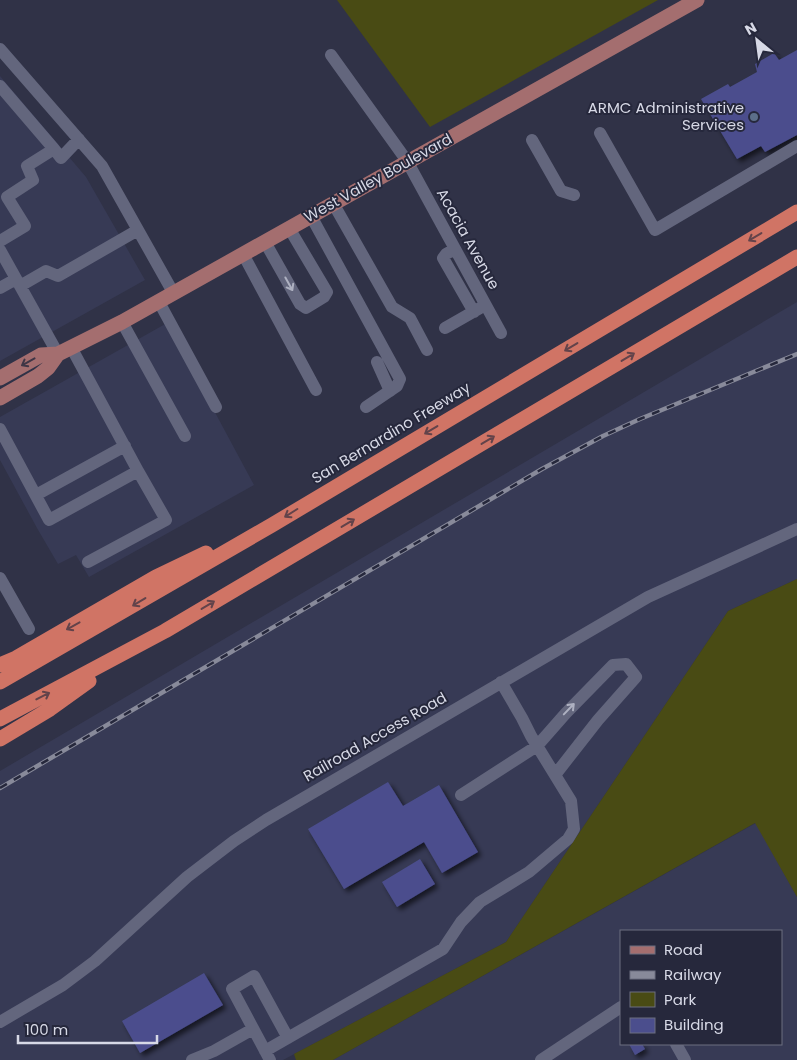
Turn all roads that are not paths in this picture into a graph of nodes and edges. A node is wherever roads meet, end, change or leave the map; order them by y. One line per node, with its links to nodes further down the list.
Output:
1 (697, 0): 10 (main road, West Valley Boulevard)
2 (0, 49): 6 (street)
3 (331, 55): 10 (street, Acacia Avenue)
4 (0, 86): 9 (street)
5 (600, 133): 8 (street)
6 (79, 139): 9 (street); 16 (street)
7 (532, 140): 11 (street)
8 (797, 146)
9 (54, 148): 17 (street)
10 (407, 161): 12 (main road, West Valley Boulevard); 19 (street, Acacia Avenue)
11 (574, 195)
12 (333, 203): 14 (main road, West Valley Boulevard); 32 (street)
13 (797, 212): 46 (highway, San Bernardino Freeway, one-way to 46)
14 (311, 216): 15 (main road, West Valley Boulevard); 37 (street)
15 (289, 228): 18 (main road, West Valley Boulevard); 18 (street, one-way to 15)
16 (138, 230): 23 (street); 25 (street)
17 (0, 241)
18 (266, 242): 21 (main road, West Valley Boulevard)
19 (455, 249): 27 (street, Acacia Avenue); 28 (street)
20 (0, 250): 23 (street)
21 (243, 254): 25 (main road, West Valley Boulevard); 36 (street)
22 (797, 257): 51 (highway, one-way to 22)
23 (18, 282): 24 (street); 33 (street)
24 (0, 288)
25 (174, 294): 26 (main road, West Valley Boulevard)
26 (159, 302): 29 (main road, West Valley Boulevard); 39 (street)
27 (486, 305): 28 (street); 31 (street, Acacia Avenue)
28 (474, 312): 30 (street)
29 (122, 322): 33 (main road, West Valley Boulevard); 42 (street)
30 (445, 328)
31 (501, 333)
32 (427, 350)
33 (64, 351): 35 (main road, West Valley Boulevard, one-way to 35); 38 (main road, West Valley Boulevard); 43 (street)
34 (377, 362): 37 (street)
35 (0, 378)
36 (316, 390)
37 (390, 391): 40 (street)
38 (0, 398)
39 (216, 407)
40 (366, 407)
41 (0, 429): 45 (street)
42 (185, 436)
43 (125, 446): 44 (street); 45 (street)
44 (138, 471): 45 (street); 48 (street)
45 (36, 495)
46 (272, 525): 52 (highway, one-way to 52); 53 (highway, San Bernardino Freeway, one-way to 53)
47 (797, 529): 54 (street, Railroad Access Road)
48 (88, 562)
49 (0, 578): 50 (street)
50 (29, 629)
51 (126, 653): 55 (highway, one-way to 51); 56 (highway)
52 (0, 665)
53 (0, 682)
54 (501, 682): 57 (street); 61 (street, Railroad Access Road)
55 (0, 719)
56 (0, 739)
57 (537, 746): 58 (street); 58 (street, one-way to 58); 59 (street)
58 (555, 775): 63 (street)
59 (461, 795)
60 (620, 1008): 67 (street)
61 (0, 1022)
62 (253, 1029): 63 (street); 65 (street); 66 (street)
63 (288, 1038): 65 (street)
64 (677, 1045): 68 (street)
65 (268, 1056)
66 (192, 1060)
67 (541, 1060)
68 (685, 1060)

